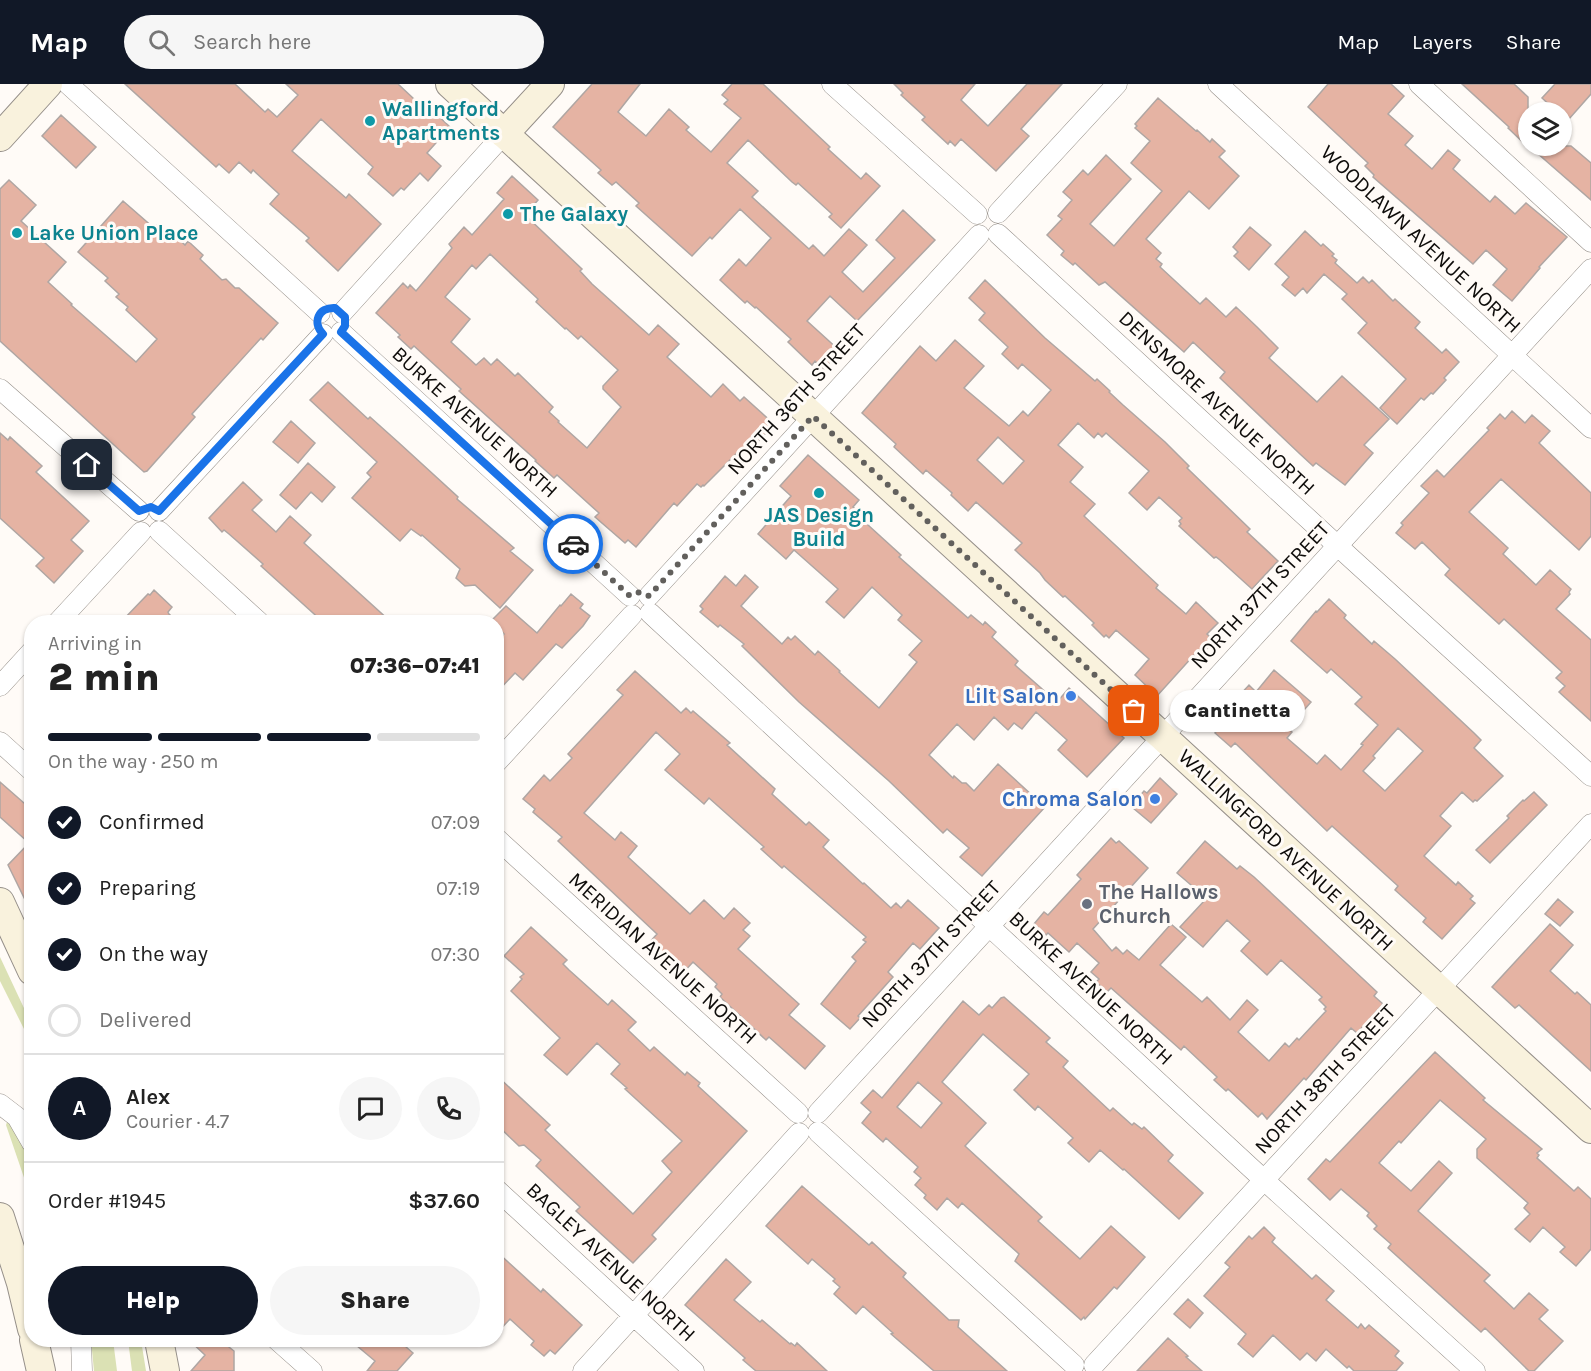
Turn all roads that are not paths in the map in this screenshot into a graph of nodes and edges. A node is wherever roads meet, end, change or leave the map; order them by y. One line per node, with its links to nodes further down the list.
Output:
1 (48, 84): 10 (street)
2 (68, 84): 16 (street)
3 (450, 84): 9 (street, WALLINGFORD AVENUE NORTH)
4 (550, 84): 9 (street)
5 (832, 84): 12 (street)
6 (1117, 84): 11 (street)
7 (1218, 84): 19 (street, WOODLAWN AVENUE NORTH)
8 (1419, 84): 14 (street)
9 (504, 134): 17 (street); 21 (street, WALLINGFORD AVENUE NORTH)
10 (0, 137)
11 (998, 213): 12 (street); 13 (street)
12 (977, 214): 13 (street)
13 (988, 235): 21 (street, NORTH 36TH STREET); 26 (street, DENSMORE AVENUE NORTH)
14 (1591, 242)
15 (1591, 269): 19 (street, NORTH 37TH STREET)
16 (320, 313): 17 (street); 18 (street)
17 (342, 313): 18 (street)
18 (332, 333): 24 (street); 27 (street, BURKE AVENUE NORTH)
19 (1512, 356): 22 (street, WOODLAWN AVENUE NORTH); 26 (street, NORTH 37TH STREET)
20 (0, 389): 23 (street)
21 (813, 416): 27 (street, NORTH 36TH STREET); 32 (street, WALLINGFORD AVENUE NORTH)
22 (1591, 428)
23 (139, 511): 24 (street); 25 (street)
24 (159, 511): 25 (street)
25 (150, 532): 28 (street); 29 (street)
26 (1337, 546): 32 (street, NORTH 37TH STREET); 36 (street, DENSMORE AVENUE NORTH)
27 (640, 605): 34 (street, NORTH 36TH STREET); 40 (street, BURKE AVENUE NORTH)
28 (65, 615)
29 (251, 615)
30 (24, 660): 31 (street)
31 (0, 686)
32 (1163, 736): 40 (street, NORTH 37TH STREET); 42 (street, WALLINGFORD AVENUE NORTH)
33 (0, 742): 35 (street)
34 (504, 755)
35 (24, 764)
36 (1591, 776)
37 (1591, 824): 42 (street, NORTH 38TH STREET)
38 (504, 845): 44 (street, MERIDIAN AVENUE NORTH)
39 (0, 902): 41 (street)
40 (988, 927): 44 (street, NORTH 37TH STREET); 47 (street, BURKE AVENUE NORTH)
41 (24, 954)
42 (1439, 990): 46 (street, WALLINGFORD AVENUE NORTH); 47 (street, NORTH 38TH STREET)
43 (0, 1104): 45 (street)
44 (811, 1126): 51 (street, NORTH 37TH STREET); 56 (street)
45 (24, 1129)
46 (1591, 1129)
47 (1264, 1180): 57 (street, NORTH 38TH STREET); 64 (street, BURKE AVENUE NORTH)
48 (504, 1196): 51 (street, BAGLEY AVENUE NORTH)
49 (0, 1217): 50 (street)
50 (24, 1296)
51 (634, 1315): 62 (street, NORTH 37TH STREET); 63 (street, BAGLEY AVENUE NORTH)
52 (36, 1347): 58 (street)
53 (81, 1347): 59 (street)
54 (160, 1347): 60 (street)
55 (285, 1347): 61 (street)
56 (1072, 1368): 57 (street)
57 (1096, 1368)
58 (41, 1371)
59 (82, 1371)
60 (165, 1371)
61 (312, 1371)
62 (583, 1371)
63 (694, 1371)
64 (1475, 1371)

